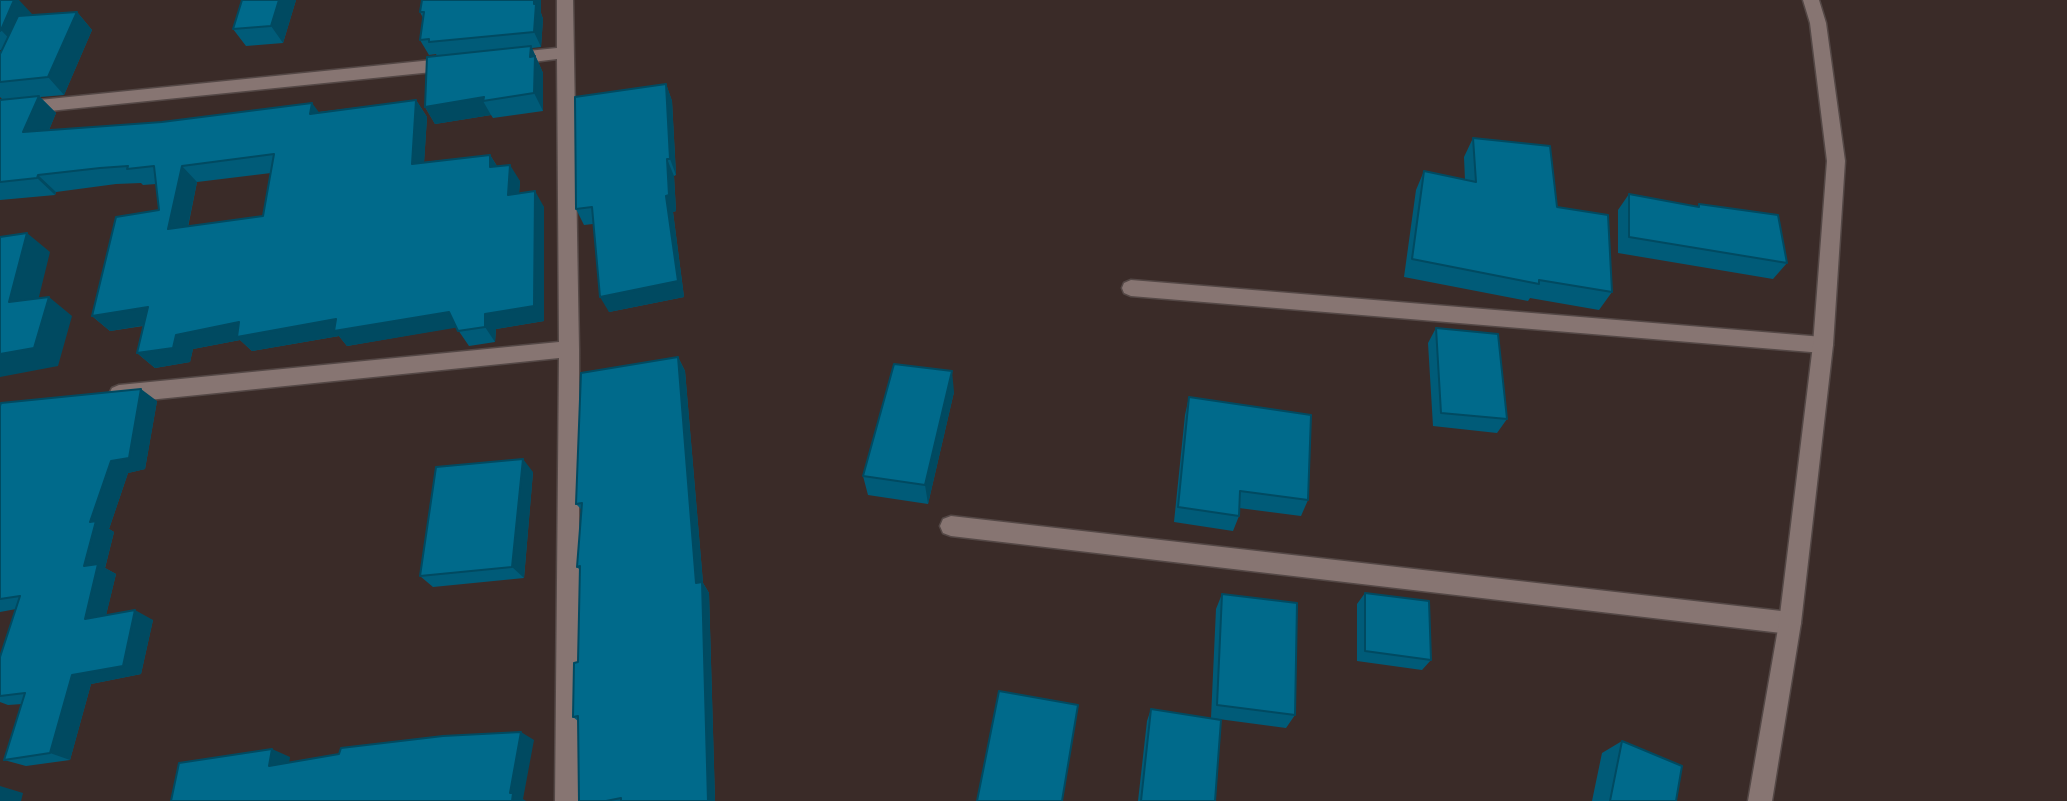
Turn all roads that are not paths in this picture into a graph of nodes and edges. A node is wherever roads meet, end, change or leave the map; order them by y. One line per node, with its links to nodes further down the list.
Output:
1 (565, 0): 3 (street)
2 (1811, 0): 6 (street)
3 (564, 53): 4 (street); 7 (street)
4 (0, 110)
5 (1131, 288): 6 (street)
6 (1823, 345): 10 (street)
7 (569, 349): 8 (street); 11 (street)
8 (103, 395)
9 (951, 526): 10 (street)
10 (1790, 623): 12 (street)
11 (567, 801)
12 (1760, 801)

